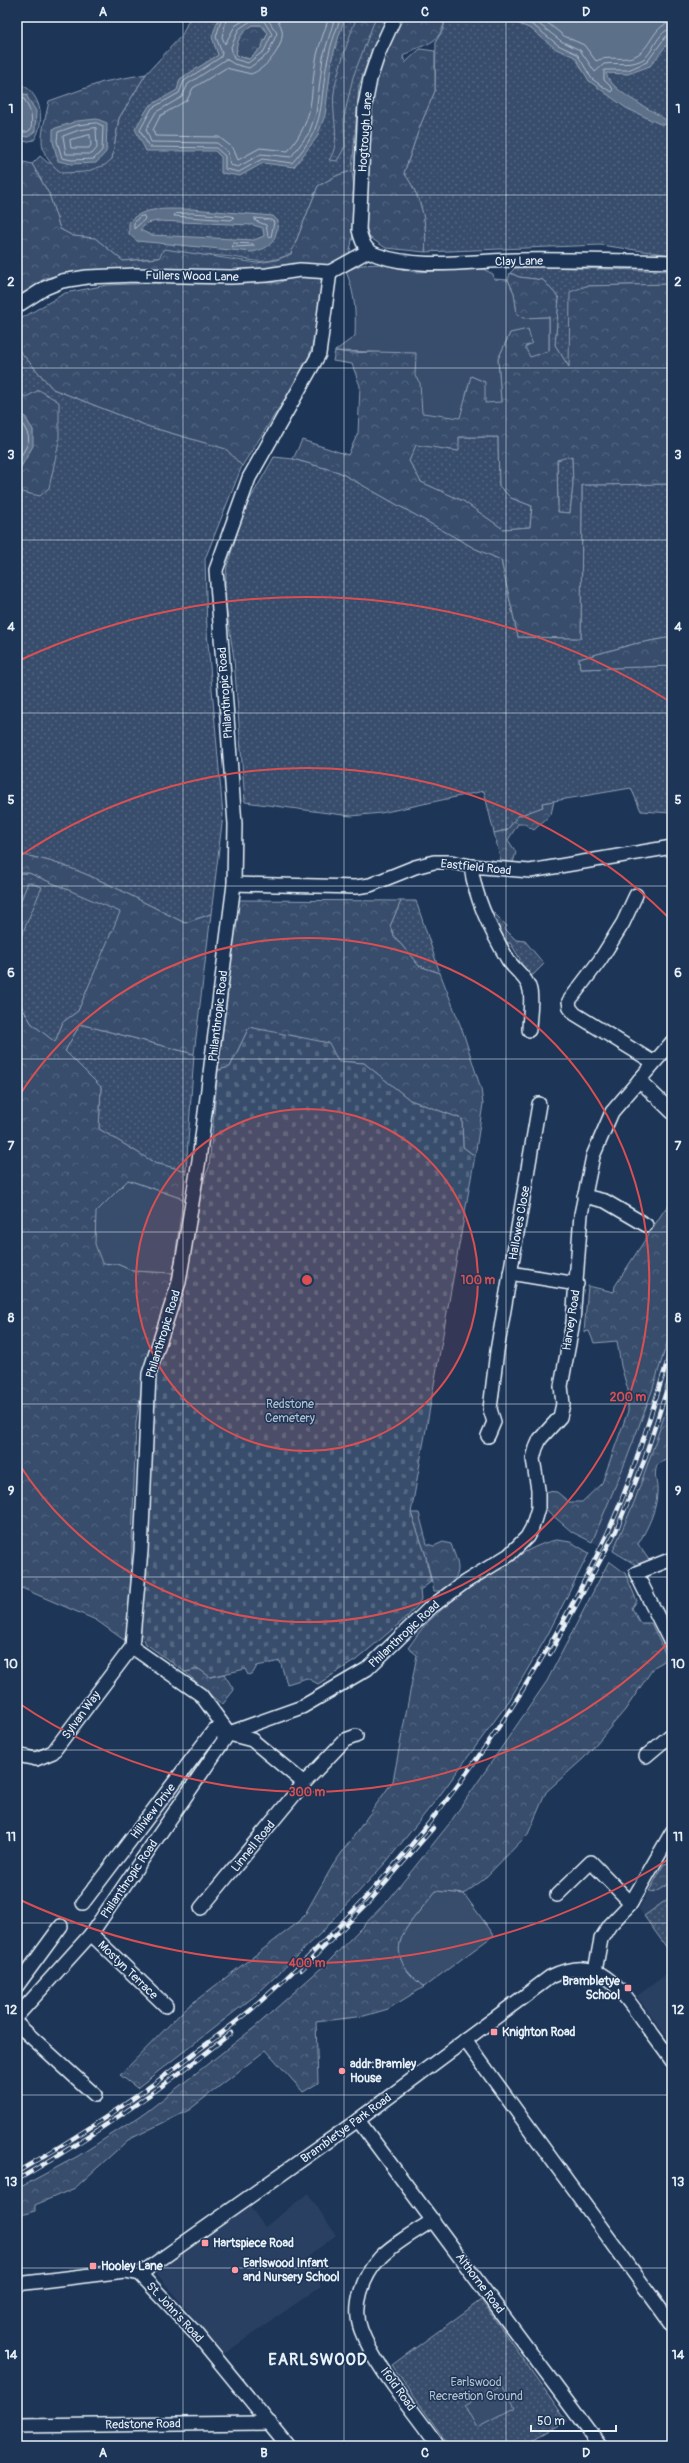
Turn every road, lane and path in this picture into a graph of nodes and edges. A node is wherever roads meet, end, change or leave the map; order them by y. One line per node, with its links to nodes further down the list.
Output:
1 (395, 17): 2 (street, Hogtrough Lane)
2 (368, 251): 3 (street, Clay Lane); 4 (street)
3 (672, 262)
4 (330, 272): 5 (street, Fullers Wood Lane); 8 (street, Philanthropic Road)
5 (17, 306)
6 (672, 847): 7 (street, Eastfield Road)
7 (471, 866): 8 (street, Eastfield Road); 10 (street)
8 (234, 884): 24 (street, Philanthropic Road)
9 (636, 895): 12 (street)
10 (529, 1030)
11 (672, 1042): 12 (street, Harvey Road)
12 (653, 1062): 13 (street, Harvey Road)
13 (639, 1080): 15 (street); 16 (street, Harvey Road)
14 (539, 1104): 18 (street, Hallowes Close)
15 (672, 1112)
16 (584, 1196): 17 (street); 19 (street, Harvey Road)
17 (646, 1225)
18 (510, 1273): 19 (street); 20 (street, Hallowes Close)
19 (577, 1284): 21 (street, Harvey Road)
20 (488, 1436)
21 (509, 1555): 25 (street, Philanthropic Road)
22 (672, 1559): 23 (street)
23 (672, 1645)
24 (132, 1647): 25 (street); 28 (street, Sylvan Way)
25 (229, 1733): 30 (street); 33 (street, Hillview Drive); 37 (street, Philanthropic Road)
26 (672, 1734): 29 (street)
27 (356, 1736): 30 (street, Linnell Road)
28 (17, 1755)
29 (646, 1756)
30 (304, 1783): 35 (street, Linnell Road)
31 (672, 1832): 34 (street)
32 (557, 1895): 34 (street)
33 (83, 1903)
34 (631, 1903): 38 (street)
35 (202, 1908)
36 (61, 1926): 39 (street)
37 (91, 1934): 40 (street, Mostyn Terrace); 41 (street, Philanthropic Road)
38 (595, 1971): 43 (street, Brambletye Park Road); 44 (street, Brambletye Park Road)
39 (17, 1986)
40 (166, 2006)
41 (17, 2016)
42 (17, 2024): 45 (street)
43 (465, 2040): 46 (street, Brambletye Park Road); 50 (street)
44 (672, 2061)
45 (95, 2095)
46 (358, 2120): 47 (street, Althorne Road); 48 (street, Brambletye Park Road)
47 (433, 2220): 54 (street, Ifold Road); 55 (street, Althorne Road)
48 (140, 2274): 49 (street, St. John's Road); 51 (street, St. John's Road)
49 (17, 2284)
50 (672, 2324)
51 (270, 2423): 52 (street, Redstone Road); 53 (street, St. John's Road)
52 (17, 2426)
53 (288, 2446)
54 (438, 2446)
55 (600, 2446)

